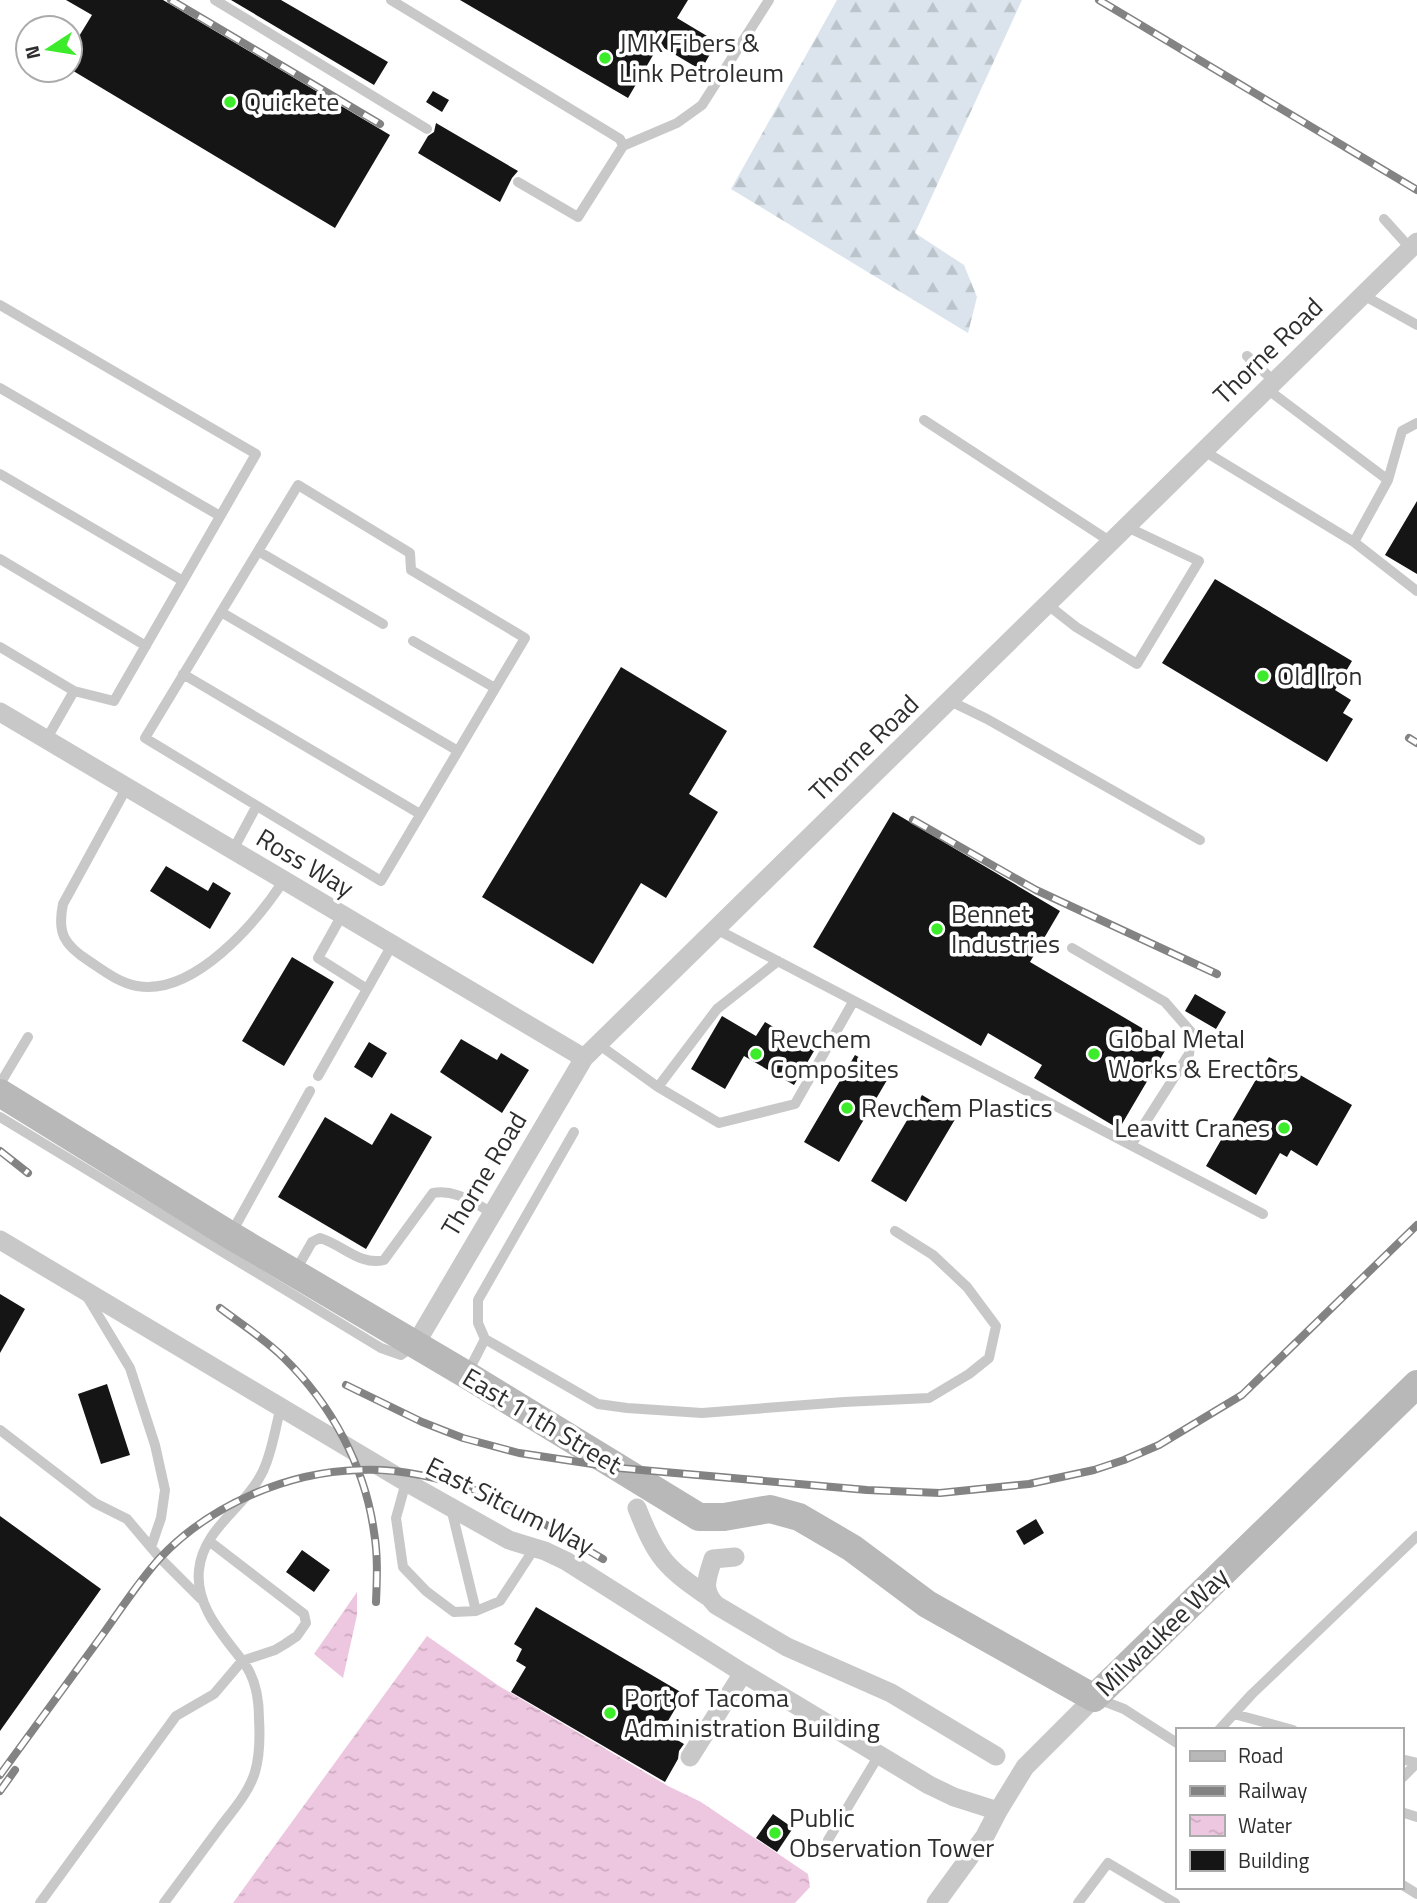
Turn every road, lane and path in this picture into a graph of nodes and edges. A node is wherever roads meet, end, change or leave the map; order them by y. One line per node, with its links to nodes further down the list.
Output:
1 (215, 0): 4 (lane)
2 (391, 0): 5 (lane)
3 (769, 0): 5 (lane)
4 (427, 129)
5 (624, 146): 6 (lane)
6 (518, 182)
7 (1384, 219): 8 (lane)
8 (1415, 248): 9 (street, Thorne Road)
9 (1363, 295): 11 (lane); 13 (street, Thorne Road)
10 (0, 305): 20 (lane)
11 (1417, 324)
12 (1247, 356): 13 (lane)
13 (1271, 385): 17 (street, Thorne Road); 19 (lane)
14 (0, 388): 20 (lane)
15 (924, 420): 23 (lane)
16 (1417, 423): 19 (lane)
17 (1204, 451): 21 (street, Thorne Road); 22 (lane)
18 (0, 474): 26 (lane)
19 (1388, 480): 22 (lane)
20 (220, 516): 26 (lane)
21 (1127, 527): 23 (street, Thorne Road); 28 (lane)
22 (1354, 542): 27 (lane)
23 (1111, 543): 28 (street, Thorne Road)
24 (258, 551): 29 (lane); 30 (lane); 35 (lane)
25 (0, 559): 32 (lane)
26 (183, 581): 32 (lane)
27 (1417, 591)
28 (1048, 605): 37 (street, Thorne Road)
29 (221, 612): 34 (lane); 40 (lane)
30 (383, 624)
31 (413, 641): 35 (lane)
32 (146, 646): 36 (lane)
33 (0, 647): 36 (lane)
34 (183, 674): 42 (lane); 43 (lane)
35 (495, 688): 40 (lane)
36 (74, 691): 39 (lane)
37 (950, 701): 44 (lane); 48 (street, Thorne Road)
38 (0, 712): 39 (street, Ross Way)
39 (46, 740): 41 (street, Ross Way)
40 (458, 751): 43 (lane)
41 (127, 787): 45 (street, Ross Way); 46 (lane)
42 (256, 807): 43 (lane); 45 (lane)
43 (420, 814)
44 (1200, 840)
45 (233, 850): 46 (street, Ross Way)
46 (284, 880): 47 (street, Ross Way)
47 (342, 915): 49 (street, Ross Way); 52 (lane)
48 (716, 929): 51 (lane); 55 (street, Thorne Road)
49 (393, 945): 52 (lane); 56 (street, Ross Way)
50 (1072, 948): 64 (lane)
51 (778, 961): 53 (lane); 59 (lane)
52 (367, 989): 57 (lane)
53 (853, 1002): 59 (lane); 64 (lane)
54 (28, 1037): 58 (lane)
55 (598, 1044): 56 (street, Thorne Road); 59 (lane)
56 (584, 1058): 65 (street, Thorne Road)
57 (318, 1076)
58 (0, 1084)
59 (658, 1087)
60 (310, 1091): 68 (lane)
61 (0, 1093): 68 (street, East 11th Street)
62 (0, 1117): 73 (lane)
63 (574, 1132): 72 (lane)
64 (1131, 1145): 66 (lane)
65 (491, 1212): 70 (lane); 73 (street, Thorne Road)
66 (1263, 1214)
67 (895, 1231): 72 (lane)
68 (230, 1235): 70 (street, East 11th Street)
69 (0, 1240): 71 (street, East Sitcum Way)
70 (293, 1273): 73 (street, East 11th Street)
71 (82, 1289): 76 (street, East Sitcum Way); 83 (lane)
72 (485, 1339): 74 (lane)
73 (415, 1345): 74 (street, East 11th Street)
74 (467, 1375): 91 (street, East 11th Street)
75 (1417, 1384): 91 (street, Milwaukee Way)
76 (281, 1406): 78 (street, East Sitcum Way); 82 (lane)
77 (0, 1430): 83 (lane)
78 (406, 1482): 79 (street, East Sitcum Way); 88 (lane)
79 (451, 1507): 84 (street, East Sitcum Way); 88 (lane)
80 (638, 1508): 86 (street, East 11th Street)
81 (1417, 1536): 92 (lane)
82 (209, 1541): 87 (lane); 89 (lane)
83 (151, 1547): 87 (lane)
84 (534, 1549): 88 (lane); 90 (street, East Sitcum Way)
85 (735, 1557): 86 (street)
86 (709, 1598): 97 (street, East 11th Street)
87 (202, 1599): 89 (lane)
88 (476, 1611)
89 (242, 1661): 103 (lane); 104 (lane)
90 (743, 1673): 96 (street, East Sitcum Way); 98 (street)
91 (1094, 1698): 95 (lane); 101 (street, Milwaukee Way)
92 (1234, 1714): 93 (lane); 94 (lane)
93 (1221, 1728)
94 (1286, 1728)
95 (1176, 1741)
96 (879, 1755): 101 (street, East Sitcum Way); 102 (lane)
97 (996, 1756)
98 (690, 1757)
99 (1417, 1763): 100 (lane)
100 (1403, 1777)
101 (998, 1811): 105 (street, Milwaukee Way)
102 (828, 1839)
103 (40, 1903)
104 (164, 1903)
105 (936, 1903)
106 (1078, 1903): 107 (lane)
107 (1175, 1903)

